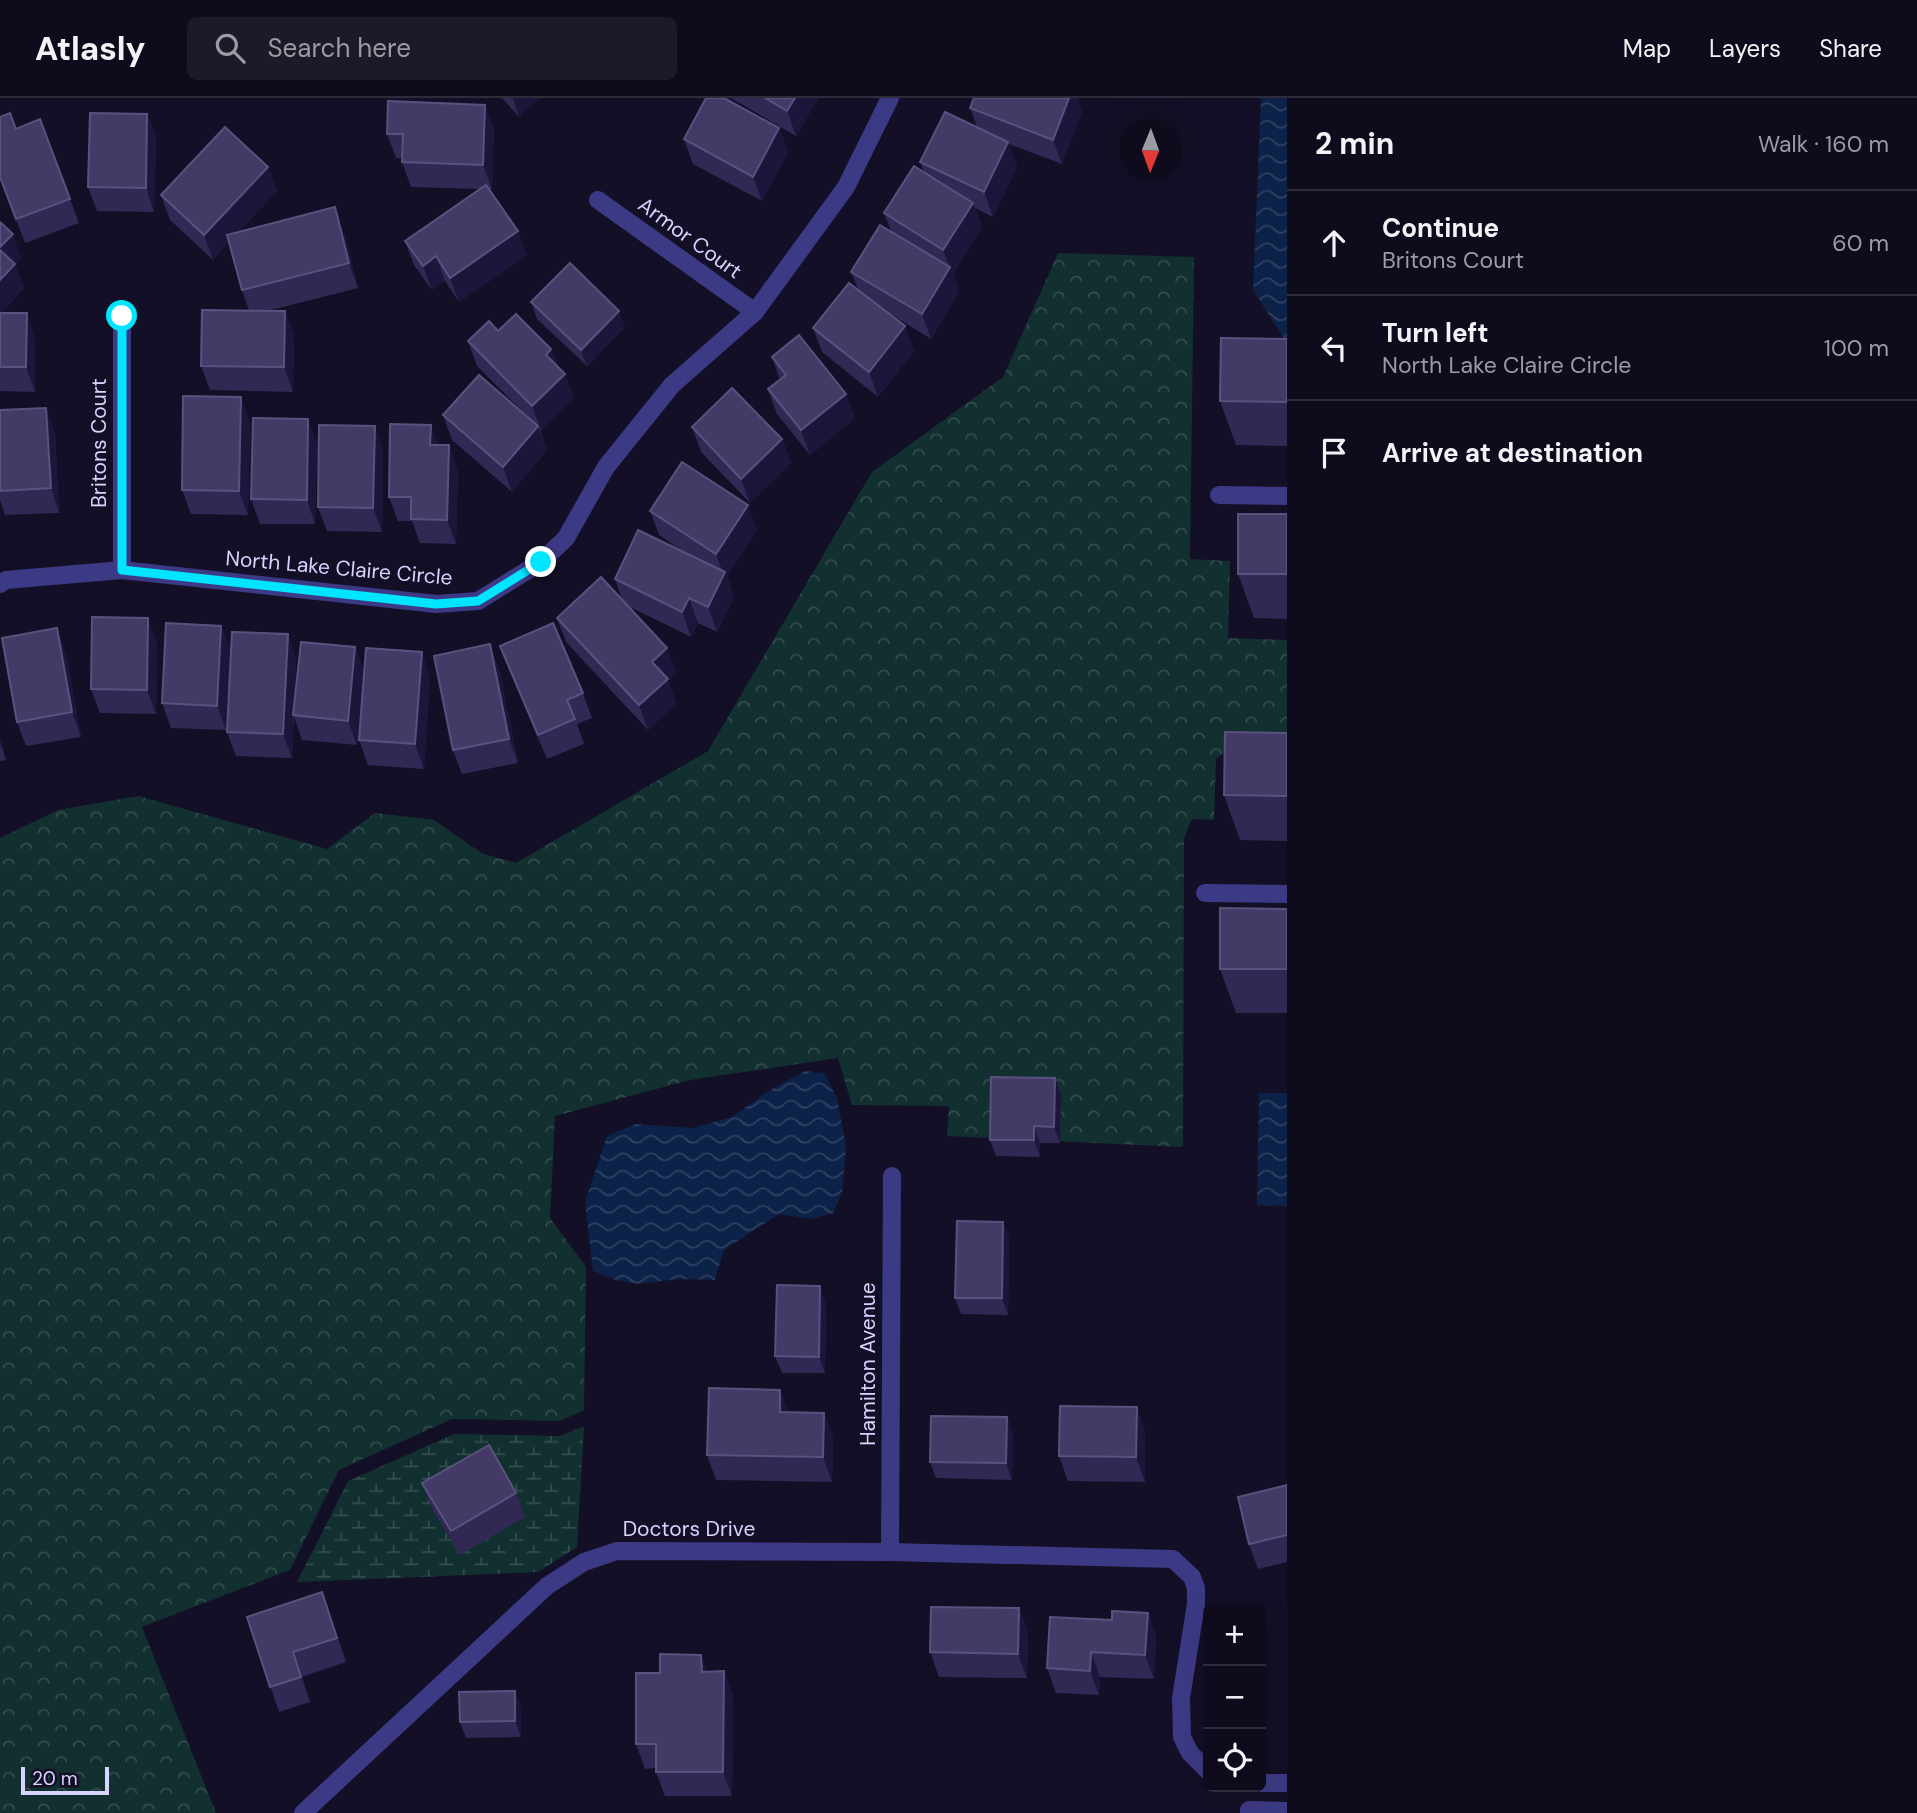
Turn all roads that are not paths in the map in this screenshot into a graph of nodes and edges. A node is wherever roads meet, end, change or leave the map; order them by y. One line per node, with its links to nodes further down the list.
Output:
1 (890, 98): 3 (street, North Lake Claire Circle)
2 (598, 200): 3 (street, Armor Court)
3 (755, 312): 7 (street, North Lake Claire Circle)
4 (122, 316): 7 (street, Britons Court)
5 (1219, 495): 6 (street)
6 (1287, 496)
7 (122, 570): 8 (street, North Lake Claire Circle)
8 (0, 584)
9 (1205, 893): 10 (street)
10 (1287, 894)
11 (891, 1176): 12 (street, Hamilton Avenue)
12 (890, 1552): 13 (street, Doctors Drive); 17 (street, Doctors Drive)
13 (1203, 1766)
14 (1266, 1783): 15 (street)
15 (1287, 1783)
16 (1287, 1811): 18 (street)
17 (303, 1813)
18 (1249, 1813)

